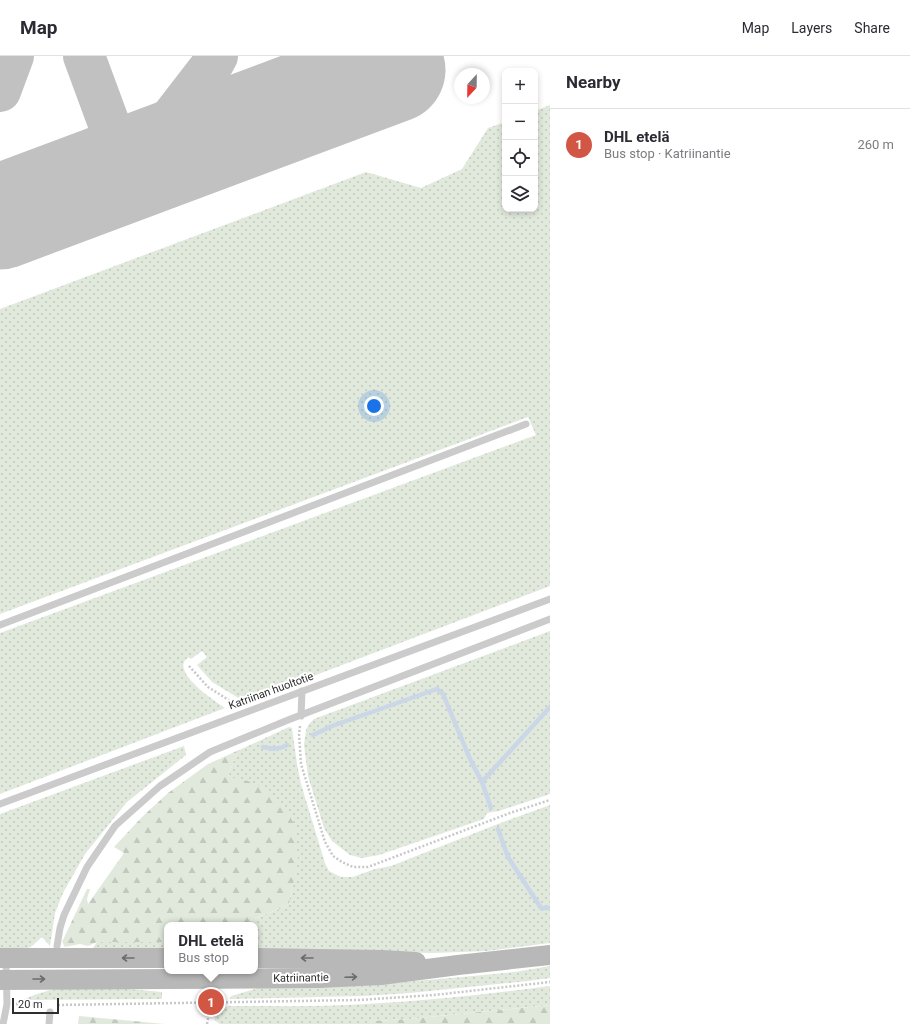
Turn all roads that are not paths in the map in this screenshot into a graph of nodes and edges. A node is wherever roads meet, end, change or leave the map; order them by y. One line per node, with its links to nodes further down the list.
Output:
1 (526, 424): 4 (lane)
2 (550, 599): 5 (lane, Katriinan huoltotie)
3 (550, 619): 6 (lane)
4 (0, 625)
5 (302, 691): 6 (lane); 7 (lane, Katriinan huoltotie)
6 (301, 716): 8 (lane)
7 (0, 804)
8 (57, 946)
9 (550, 955): 13 (main road, Katriinantie)
10 (3, 958): 11 (main road, one-way to 10); 14 (lane)
11 (164, 958)
12 (258, 958): 13 (main road, Katriinantie, one-way to 12)
13 (458, 965): 14 (main road, Katriinantie, one-way to 13)
14 (4, 980): 16 (lane)
15 (51, 1009): 17 (lane)
16 (3, 1024)
17 (49, 1024)

